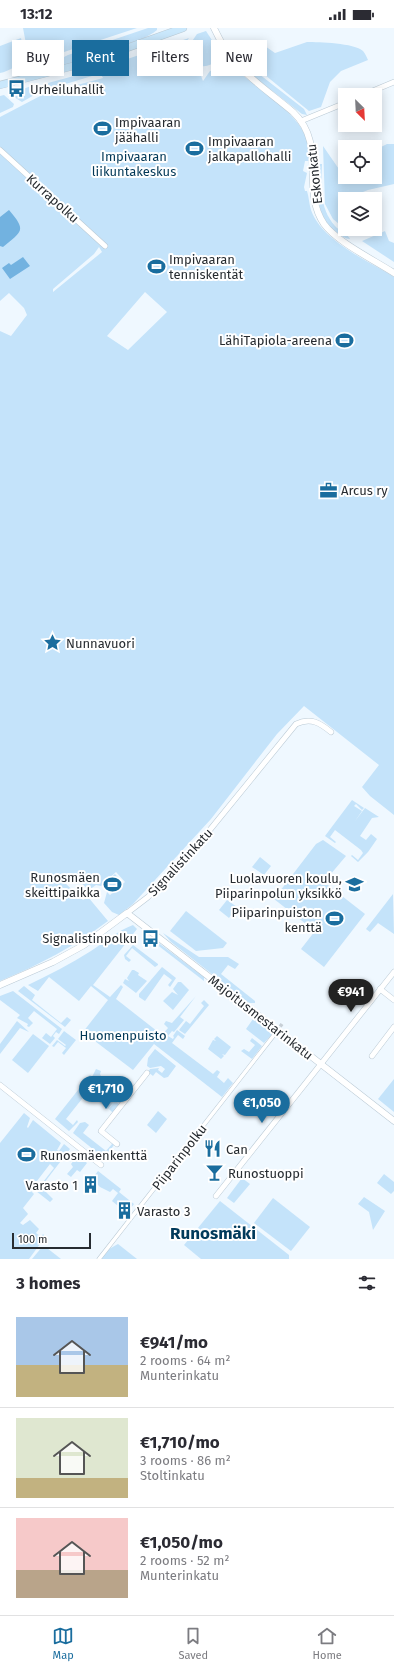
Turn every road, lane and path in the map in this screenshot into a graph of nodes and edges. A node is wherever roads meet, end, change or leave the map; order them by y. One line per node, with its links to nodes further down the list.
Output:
1 (183, 28): 4 (main road)
2 (214, 28): 7 (street, Eskonkatu)
3 (394, 82): 5 (street)
4 (0, 85)
5 (380, 88)
6 (338, 105): 7 (street)
7 (301, 121): 10 (street, Eskonkatu)
8 (0, 150): 9 (street, Kurrapolku)
9 (106, 246)
10 (394, 272)
11 (331, 732): 12 (street, Signalistinkatu)
12 (127, 913): 14 (street, Signalistinkatu); 20 (street, Majoitusmestarinkatu)
13 (394, 972): 15 (street)
14 (0, 985)
15 (380, 989): 16 (street); 20 (street)
16 (394, 1000)
17 (394, 1027): 19 (street)
18 (274, 1036): 27 (street, Piiparinpolku)
19 (372, 1056)
20 (320, 1064): 23 (street, Majoitusmestarinkatu); 26 (street)
21 (147, 1073): 24 (street)
22 (0, 1085): 25 (street)
23 (394, 1121)
24 (117, 1144)
25 (101, 1165)
26 (216, 1196)
27 (99, 1259)

